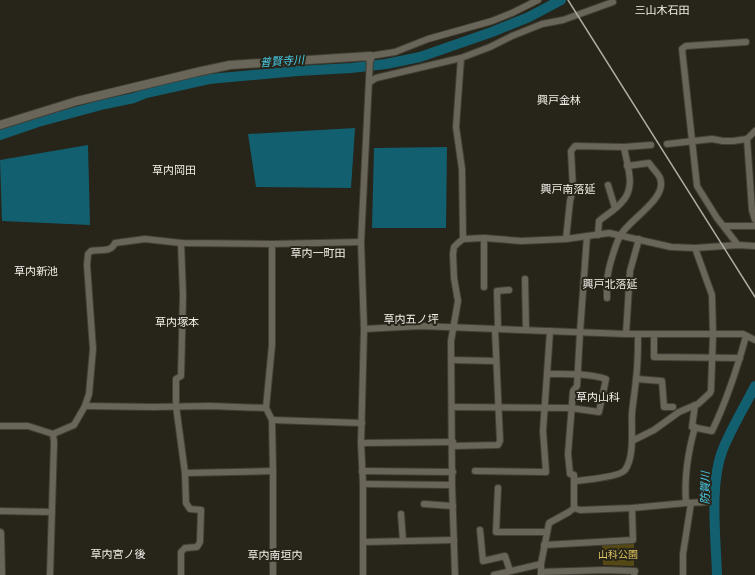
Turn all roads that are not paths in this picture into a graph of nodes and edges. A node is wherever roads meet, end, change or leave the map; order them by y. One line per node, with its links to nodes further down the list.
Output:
1 (538, 0): 4 (street)
2 (613, 2): 5 (street)
3 (746, 42): 10 (street)
4 (370, 58): 6 (street); 7 (street)
5 (461, 58): 6 (street); 25 (street)
6 (370, 79): 29 (street)
7 (0, 125)
8 (755, 131): 9 (street)
9 (747, 139): 10 (street); 16 (street)
10 (691, 141): 11 (street); 19 (street)
11 (667, 144)
12 (651, 145): 13 (street)
13 (624, 147): 14 (street); 26 (street)
14 (627, 166): 17 (street); 22 (street)
15 (608, 185): 17 (street)
16 (754, 203): 18 (street)
17 (615, 208): 21 (street)
18 (755, 220)
19 (725, 226): 20 (street); 31 (street)
20 (755, 226)
21 (598, 235): 22 (street); 23 (street)
22 (620, 235): 27 (street); 37 (street)
23 (587, 236): 26 (street); 43 (street)
24 (484, 238): 25 (street); 26 (street); 35 (street)
25 (463, 239): 38 (street)
26 (566, 239)
27 (639, 239): 33 (street); 44 (street)
28 (181, 242): 30 (street); 57 (street); 58 (street)
29 (361, 242): 30 (street); 39 (street)
30 (272, 244): 63 (street)
31 (738, 245): 32 (street); 33 (street)
32 (755, 246)
33 (694, 248): 47 (street)
34 (525, 279): 41 (street)
35 (484, 287)
36 (509, 290): 40 (street)
37 (607, 298)
38 (453, 327): 39 (street); 40 (street); 52 (street)
39 (364, 329): 67 (street)
40 (496, 329): 41 (street); 53 (street)
41 (526, 330): 42 (street)
42 (550, 330): 43 (street); 54 (street)
43 (580, 332): 44 (street); 55 (street)
44 (626, 334): 45 (street)
45 (638, 334): 46 (street); 56 (street)
46 (654, 334): 47 (street); 50 (street)
47 (713, 335): 48 (street); 50 (street)
48 (746, 336): 49 (street); 51 (street)
49 (755, 340)
50 (712, 357): 51 (street); 59 (street)
51 (740, 358): 69 (street)
52 (451, 360): 53 (street); 60 (street)
53 (496, 361): 61 (street)
54 (547, 374): 55 (street); 64 (street)
55 (578, 374): 65 (street); 65 (street)
56 (636, 379): 62 (street); 71 (street)
57 (85, 406): 58 (street); 70 (street)
58 (176, 406): 63 (street); 78 (street)
59 (695, 406): 69 (street); 71 (street)
60 (452, 407): 61 (street); 73 (street)
61 (498, 407): 64 (street); 73 (street)
62 (673, 407)
63 (266, 408): 66 (street)
64 (545, 408): 65 (street); 76 (street)
65 (571, 408): 79 (street)
66 (272, 420): 67 (street); 74 (street)
67 (362, 422): 72 (street)
68 (0, 426): 70 (street)
69 (696, 427): 84 (street)
70 (53, 434): 90 (street)
71 (632, 441): 79 (street)
72 (362, 443): 73 (street); 75 (street)
73 (453, 444): 77 (street)
74 (273, 471): 78 (street); 106 (street)
75 (362, 471): 77 (street); 80 (street)
76 (475, 471)
77 (453, 472): 81 (street)
78 (185, 473): 105 (street)
79 (575, 481): 87 (street)
80 (363, 484): 81 (street); 97 (street)
81 (452, 485): 86 (street)
82 (498, 488): 93 (street)
83 (708, 502): 84 (street)
84 (688, 503): 88 (street); 111 (street)
85 (424, 504): 86 (street)
86 (453, 506): 95 (street)
87 (574, 508): 88 (street); 93 (street)
88 (632, 508): 98 (street)
89 (0, 511): 90 (street)
90 (52, 512): 104 (street)
91 (402, 514): 96 (street)
92 (480, 530): 100 (street)
93 (546, 532): 98 (street)
94 (0, 533): 103 (street)
95 (454, 540): 96 (street); 108 (street)
96 (403, 541): 97 (street)
97 (363, 542): 107 (street)
98 (544, 545): 99 (street)
99 (541, 564): 100 (street); 102 (street)
100 (510, 571): 109 (street)
101 (604, 572): 102 (street); 110 (street)
102 (541, 573)
103 (1, 575)
104 (50, 575)
105 (181, 575)
106 (273, 575)
107 (363, 575)
108 (455, 575)
109 (494, 575)
110 (634, 575)
111 (683, 575)

